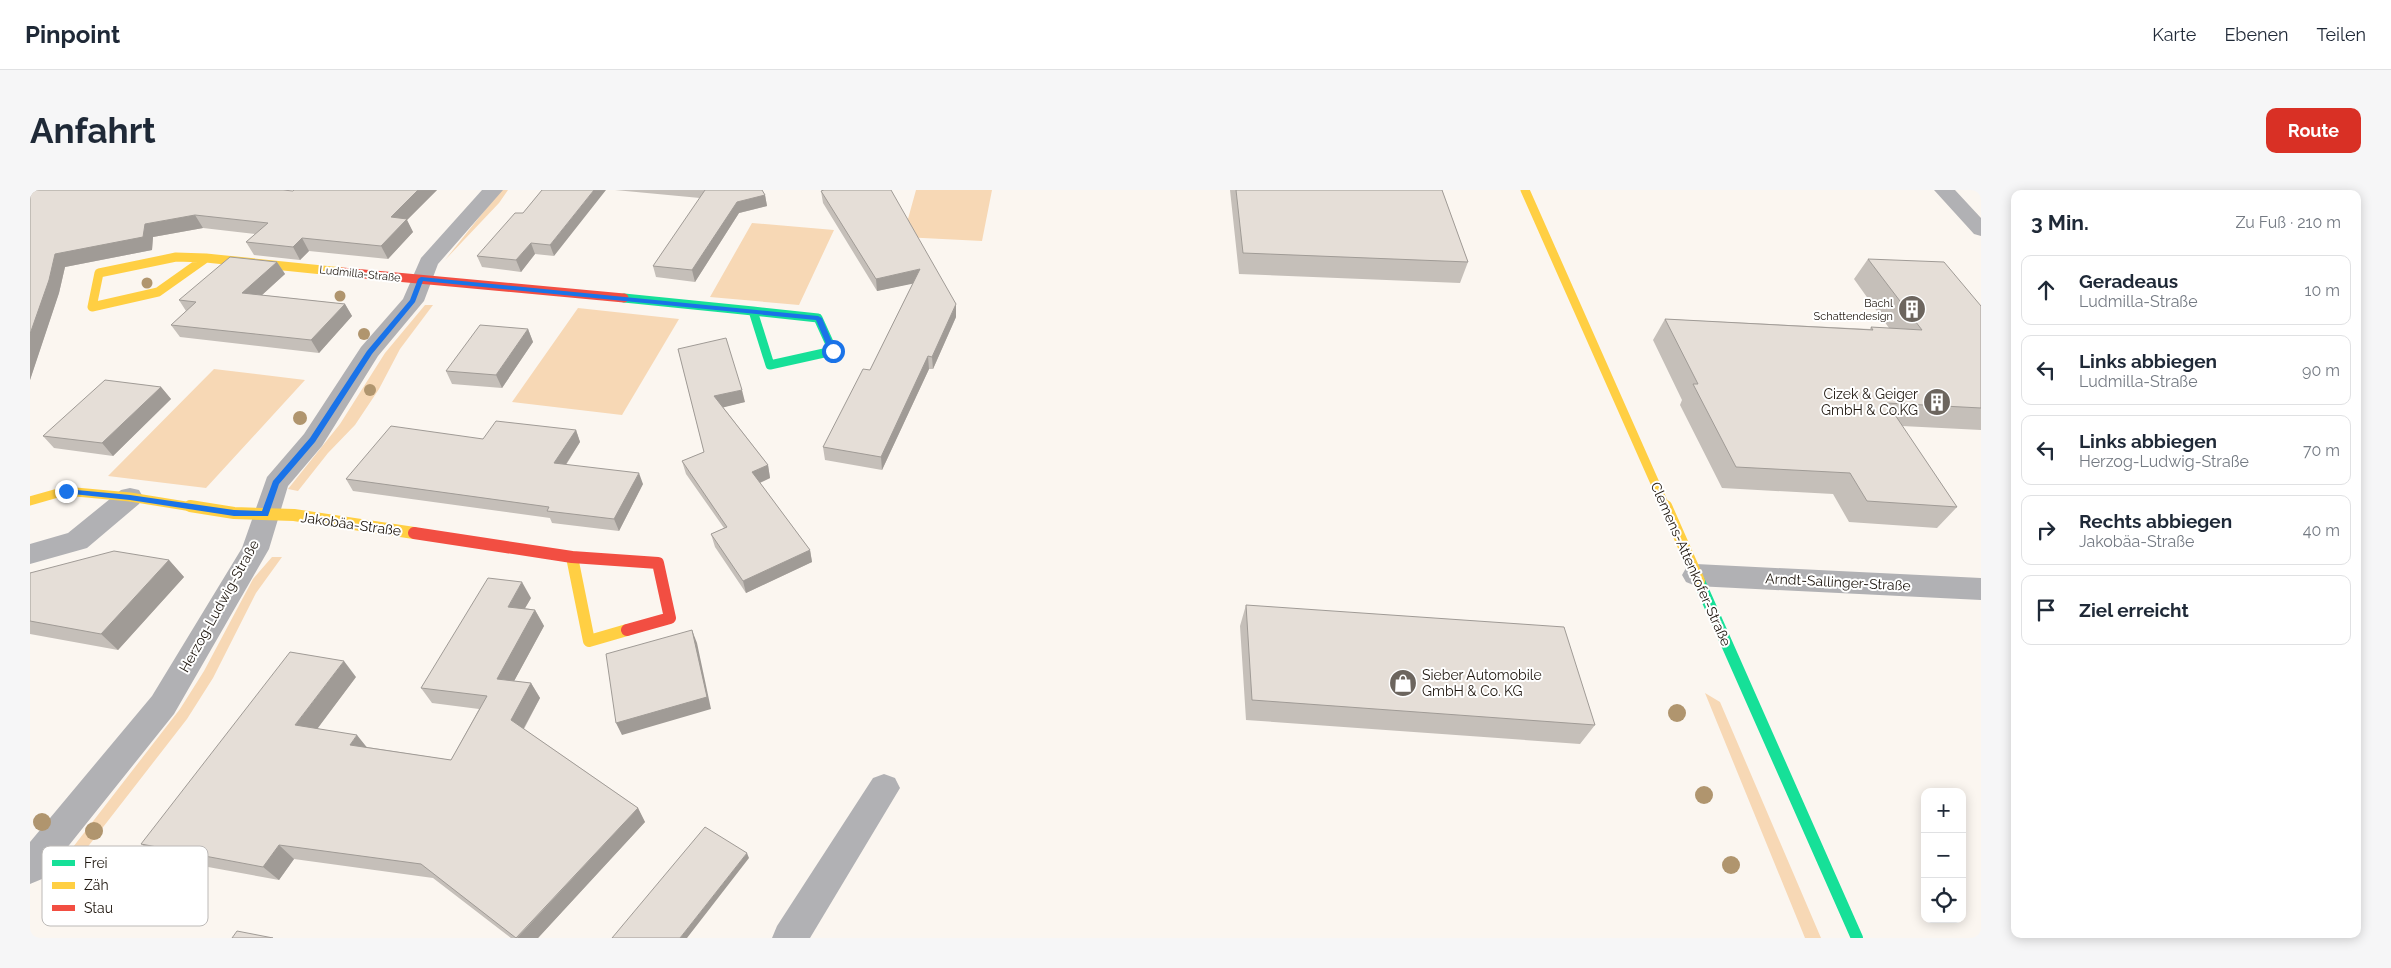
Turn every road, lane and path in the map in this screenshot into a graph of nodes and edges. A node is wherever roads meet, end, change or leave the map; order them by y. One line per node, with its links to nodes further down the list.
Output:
1 (493, 190): 6 (street, Herzog-Ludwig-Straße)
2 (1525, 190): 13 (street, Clemens-Attenkofer-Straße)
3 (1944, 190): 4 (street)
4 (1981, 230)
5 (206, 258): 5 (street, Ludmilla-Straße); 6 (street, Ludmilla-Straße)
6 (421, 279): 7 (street, Ludmilla-Straße); 10 (street, Herzog-Ludwig-Straße)
7 (753, 312): 7 (street, Ludmilla-Straße)
8 (130, 497): 9 (street, Jakobäa-Straße); 10 (street, Jakobäa-Straße); 11 (street)
9 (30, 501)
10 (265, 514): 12 (street, Jakobäa-Straße); 16 (street, Herzog-Ludwig-Straße)
11 (30, 554)
12 (572, 556): 12 (street, Jakobäa-Straße)
13 (1696, 575): 14 (street, Arndt-Sallinger-Straße); 20 (street, Clemens-Attenkofer-Straße)
14 (1981, 589)
15 (884, 788): 19 (street)
16 (48, 846)
17 (42, 853): 18 (street, Herzog-Ludwig-Straße)
18 (30, 868)
19 (790, 938)
20 (1857, 938)

